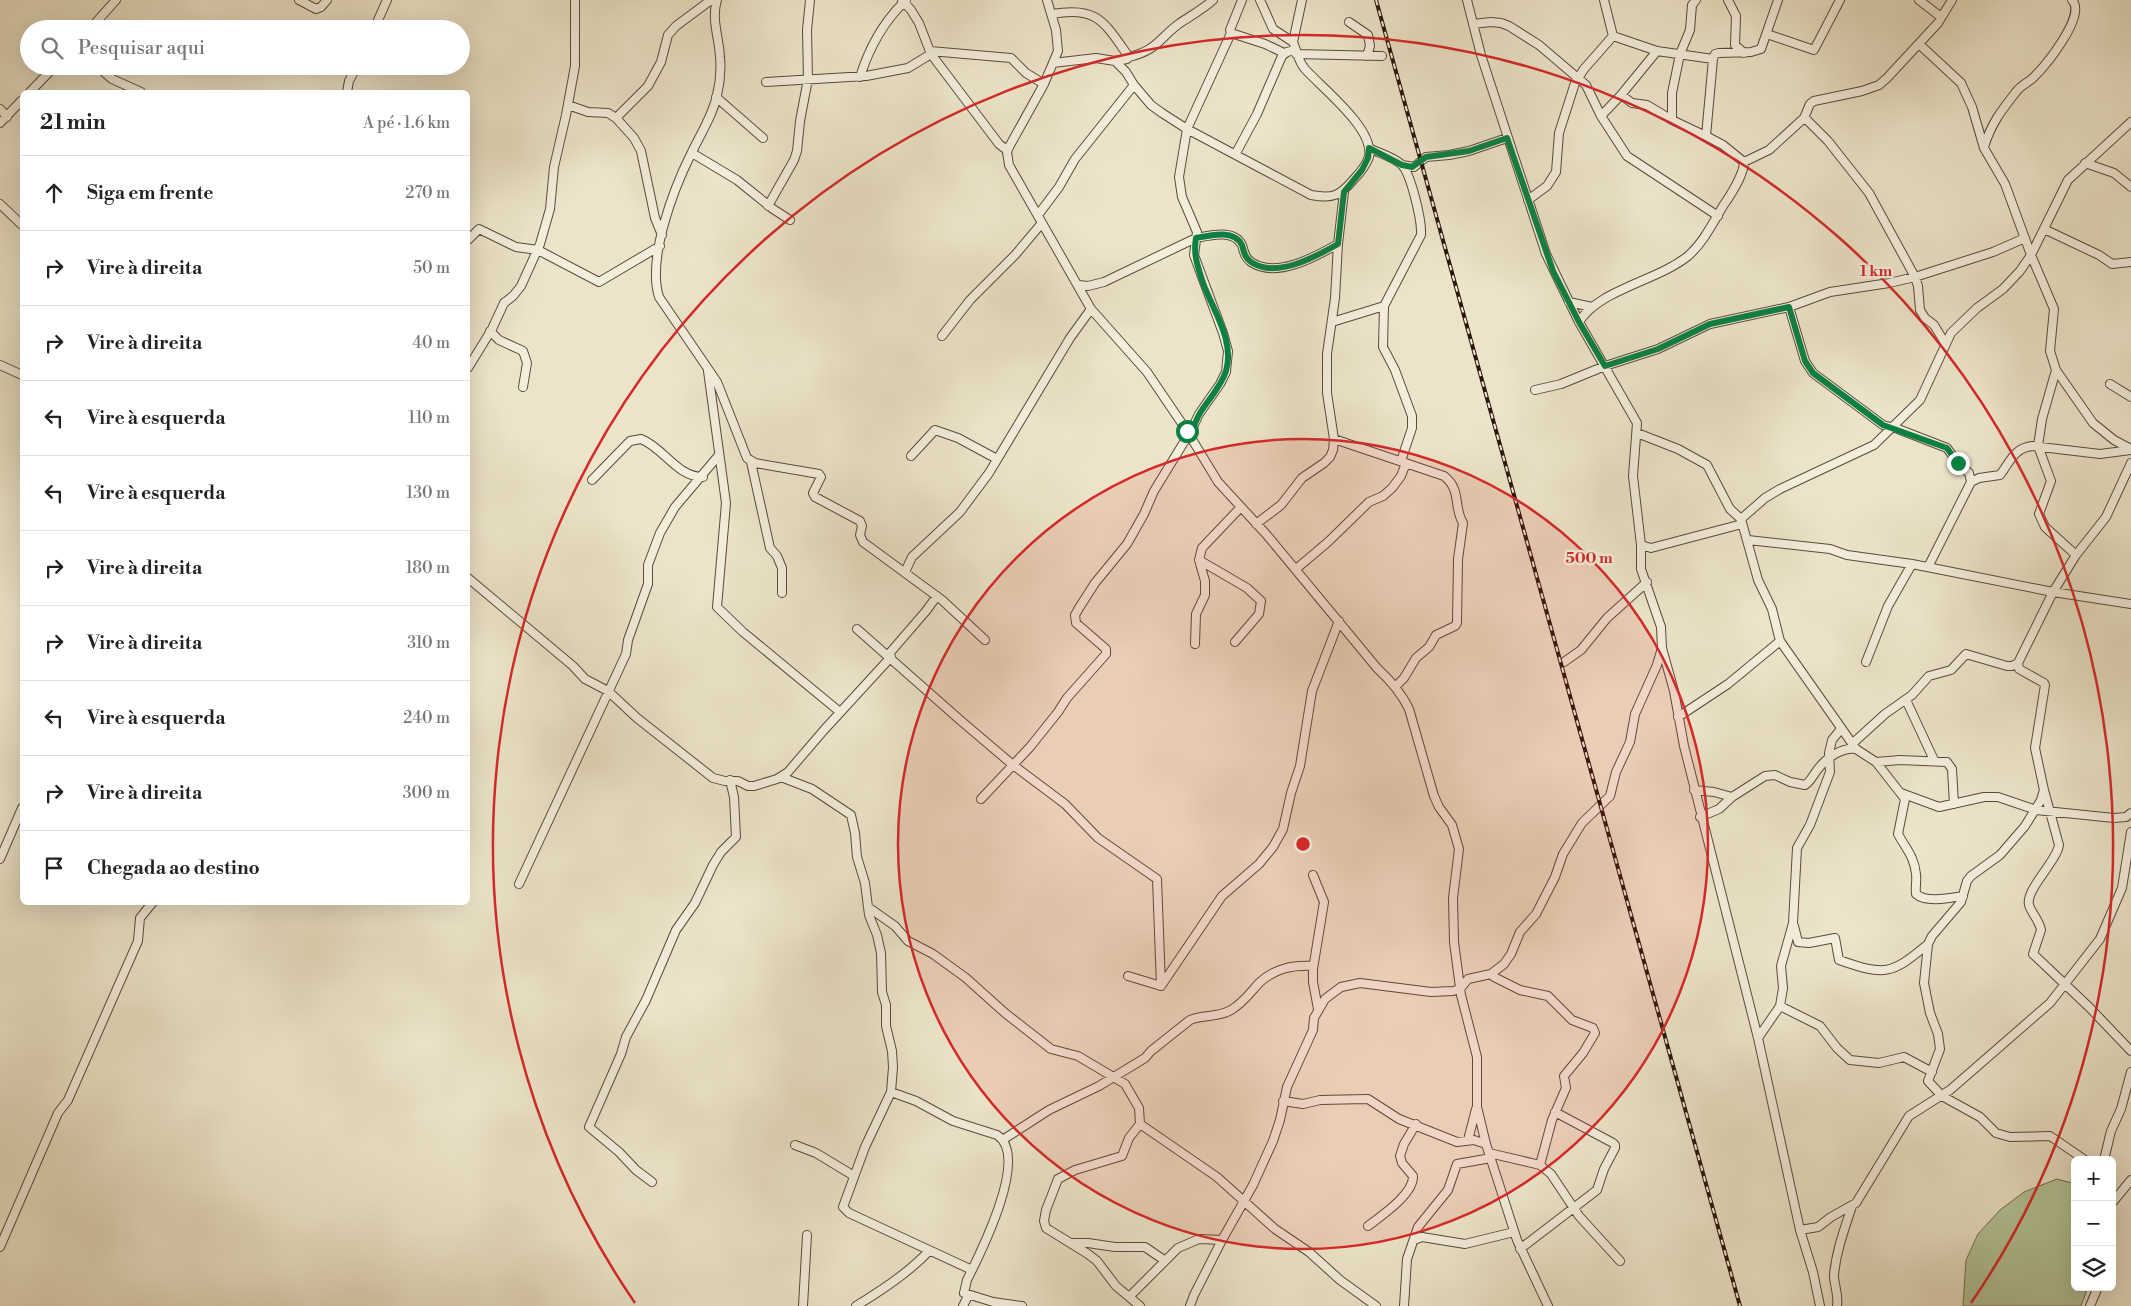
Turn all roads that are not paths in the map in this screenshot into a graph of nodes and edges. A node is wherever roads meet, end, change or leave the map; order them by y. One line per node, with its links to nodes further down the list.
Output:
1 (116, 0): 25 (street)
2 (299, 0): 3 (street)
3 (327, 0)
4 (387, 0): 26 (street)
5 (575, 0): 61 (street)
6 (810, 0): 51 (street)
7 (1047, 0): 23 (street)
8 (1213, 0): 42 (street)
9 (1242, 0): 29 (street)
10 (1260, 0): 32 (street)
11 (1302, 0): 32 (street)
12 (1467, 0): 28 (street)
13 (1604, 0): 31 (street)
14 (1696, 0): 39 (street)
15 (1728, 0): 38 (street)
16 (1778, 0): 30 (street)
17 (1840, 0): 30 (street)
18 (1919, 0): 24 (street)
19 (1952, 0): 24 (street)
20 (2072, 0): 71 (street)
21 (904, 1): 36 (street); 49 (street)
22 (714, 2): 59 (street); 66 (street)
23 (1052, 14): 42 (street); 45 (street)
24 (1941, 17): 33 (street)
25 (98, 20)
26 (378, 20)
27 (1349, 22): 40 (street)
28 (1473, 24): 50 (street); 75 (street)
29 (1231, 33): 37 (street); 72 (street)
30 (1767, 34): 38 (street)
31 (1613, 36): 34 (street); 50 (street)
32 (1293, 42): 35 (street)
33 (1919, 44): 65 (street); 67 (street)
34 (1657, 51): 39 (street); 58 (street)
35 (1296, 52): 37 (street); 40 (street); 77 (street)
36 (931, 53): 49 (street); 54 (street); 76 (street)
37 (1284, 53): 80 (street)
38 (1744, 53): 43 (street)
39 (1680, 54): 43 (street); 68 (street)
40 (1367, 56): 41 (street)
41 (1382, 56)
42 (1128, 58): 44 (street); 53 (street)
43 (1713, 58): 73 (street)
44 (1114, 61): 45 (street); 53 (street)
45 (1053, 63): 54 (street)
46 (46, 75): 55 (street)
47 (107, 75): 56 (street)
48 (352, 75): 57 (street)
49 (860, 77): 51 (street)
50 (1578, 78): 63 (street); 86 (street)
51 (808, 79): 52 (street); 88 (street)
52 (766, 82)
53 (1132, 82): 72 (street); 89 (street)
54 (1044, 84): 76 (street)
55 (32, 90)
56 (137, 90)
57 (347, 90)
58 (1621, 95): 63 (street); 68 (street)
59 (716, 97): 74 (street); 79 (street)
60 (20, 102): 64 (street)
61 (568, 104): 66 (street); 101 (street)
62 (0, 109): 64 (street)
63 (1601, 116): 90 (street)
64 (7, 117): 70 (street)
65 (1976, 117): 71 (street); 78 (street)
66 (616, 118): 95 (street)
67 (1804, 118): 81 (street); 104 (street)
68 (1672, 120): 73 (street)
69 (2131, 122): 82 (street)
70 (0, 123)
71 (1990, 128): 78 (street)
72 (1187, 129): 80 (street); 97 (street)
73 (1706, 136): 81 (street)
74 (763, 138)
75 (1507, 138): 83 (street); 86 (street)
76 (1009, 147): 89 (street)
77 (1369, 148): 83 (street); 85 (street)
78 (1984, 148): 98 (street)
79 (692, 153): 88 (street); 95 (street)
80 (1236, 153): 85 (street)
81 (1744, 162): 90 (street)
82 (2085, 163): 84 (street); 94 (street)
83 (1402, 165): 107 (street)
84 (2131, 187)
85 (1344, 192): 99 (street)
86 (1528, 200): 106 (street)
87 (0, 204): 92 (street)
88 (768, 206): 91 (street)
89 (1038, 215): 93 (street)
90 (1718, 216): 108 (street)
91 (790, 220)
92 (20, 223)
93 (1042, 223): 105 (street); 114 (street)
94 (2044, 229): 102 (street); 103 (street)
95 (662, 235): 100 (street)
96 (470, 238): 101 (street)
97 (1196, 238): 99 (street); 105 (street); 128 (street)
98 (2025, 238): 102 (street); 104 (street)
99 (1338, 244): 111 (street)
100 (660, 246): 101 (street); 118 (street)
101 (538, 250): 113 (street)
102 (2031, 255): 115 (street); 120 (street)
103 (2131, 262)
104 (1915, 277): 109 (street); 115 (street)
105 (1079, 285): 110 (street)
106 (1569, 302): 108 (street); 112 (street)
107 (1384, 306): 111 (street); 136 (street)
108 (1592, 307): 112 (street)
109 (1789, 307): 119 (street); 126 (street)
110 (1092, 309): 128 (street); 134 (street)
111 (1332, 322): 129 (street)
112 (1579, 322): 119 (street)
113 (490, 331): 117 (street); 123 (street)
114 (942, 336)
115 (1945, 342): 126 (street)
116 (0, 365): 121 (street)
117 (470, 365)
118 (707, 366): 132 (street); 135 (street)
119 (1605, 366): 124 (street); 127 (street)
120 (2056, 370): 130 (street); 131 (street)
121 (20, 374)
122 (2110, 384): 125 (street)
123 (523, 387)
124 (1535, 390)
125 (2131, 397)
126 (1892, 429): 140 (street); 142 (street)
127 (1637, 433): 142 (street); 145 (street)
128 (1189, 434): 141 (street); 181 (street)
129 (1334, 439): 136 (street); 143 (street)
130 (2038, 446): 131 (street); 140 (street); 147 (street)
131 (2131, 450)
132 (719, 456): 138 (street); 174 (street)
133 (911, 456): 134 (street)
134 (997, 459): 153 (street)
135 (751, 462): 153 (street); 157 (street)
136 (1404, 462): 152 (street); 171 (street)
137 (2131, 463): 147 (street)
138 (703, 477): 139 (street); 172 (street)
139 (592, 480)
140 (1971, 482): 151 (street)
141 (1240, 508): 143 (street); 149 (street)
142 (1742, 521): 144 (street); 146 (street)
143 (1256, 524): 152 (street)
144 (1748, 540): 150 (street); 163 (street)
145 (1642, 545): 146 (street); 148 (street)
146 (1651, 548): 148 (street)
147 (2076, 555): 156 (street)
148 (1642, 559): 155 (street)
149 (1199, 560): 164 (street); 165 (street)
150 (1912, 564): 151 (street); 169 (street)
151 (1928, 568): 156 (street)
152 (1296, 569): 160 (street)
153 (905, 572): 158 (street)
154 (470, 580): 172 (street)
155 (1647, 582): 166 (street); 168 (street)
156 (2052, 592): 159 (street); 170 (street)
157 (782, 593)
158 (937, 596): 162 (street); 167 (street)
159 (2131, 604)
160 (1339, 621): 171 (street); 208 (street)
161 (857, 628): 167 (street)
162 (985, 640)
163 (1780, 641): 175 (street); 176 (street)
164 (1235, 642)
165 (1196, 644)
166 (1662, 648): 175 (street); 205 (street)
167 (890, 656): 174 (street); 181 (street)
168 (1564, 662)
169 (1866, 662)
170 (2018, 663): 173 (street); 185 (street)
171 (1395, 687): 209 (street)
172 (608, 692): 183 (street); 198 (street)
173 (1906, 700): 177 (street); 179 (street)
174 (840, 712): 182 (street)
175 (1678, 717): 184 (street)
176 (1841, 729): 177 (street); 178 (street)
177 (1854, 747): 178 (street); 180 (street)
178 (1830, 759): 187 (street); 202 (street)
179 (1934, 760): 180 (street); 189 (street)
180 (1876, 762): 186 (street)
181 (1013, 765): 188 (street); 208 (street)
182 (780, 777): 183 (street); 201 (street)
183 (730, 780): 234 (street)
184 (1694, 790): 187 (street); 193 (street)
185 (2044, 790): 190 (street); 191 (street)
186 (1901, 793): 189 (street); 199 (street)
187 (1732, 797): 193 (street)
188 (981, 799)
189 (1954, 804): 190 (street)
190 (2036, 810): 191 (street); 199 (street)
191 (2050, 811): 194 (street); 207 (street)
192 (20, 816): 196 (street)
193 (1700, 817): 212 (street)
194 (2129, 818)
195 (2131, 832): 207 (street)
196 (0, 859)
197 (1313, 875): 204 (street)
198 (519, 884)
199 (1963, 896): 203 (street)
200 (151, 905): 246 (street)
201 (868, 907): 216 (street); 217 (street)
202 (1794, 923): 203 (street); 210 (street)
203 (1928, 944): 214 (street)
204 (1313, 966): 211 (street); 216 (street)
205 (1491, 974): 209 (street); 221 (street)
206 (1128, 976): 208 (street)
207 (2064, 984): 213 (street); 218 (street)
208 (1161, 986)
209 (1460, 989): 211 (street); 220 (street)
210 (1780, 1006): 212 (street); 214 (street)
211 (1318, 1009): 219 (street)
212 (1758, 1038): 240 (street)
213 (2131, 1051)
214 (1932, 1072): 218 (street)
215 (2131, 1072): 230 (street)
216 (1114, 1076): 222 (street); 224 (street)
217 (891, 1092): 224 (street); 232 (street)
218 (1942, 1096): 229 (street); 237 (street)
219 (1283, 1100): 223 (street); 236 (street)
220 (1477, 1107): 225 (street); 226 (street)
221 (1555, 1112): 231 (street); 238 (street)
222 (1140, 1124): 236 (street); 245 (street)
223 (1416, 1124): 225 (street); 239 (street)
224 (1004, 1139): 251 (street)
225 (1468, 1140): 226 (street)
226 (1486, 1144): 228 (street)
227 (795, 1145): 232 (street)
228 (1490, 1155): 231 (street); 241 (street); 244 (street)
229 (2079, 1156)
230 (2105, 1156)
231 (1540, 1165): 238 (street)
232 (854, 1176): 248 (street)
233 (2131, 1180): 235 (street)
234 (652, 1182)
235 (2114, 1201)
236 (1244, 1202): 243 (street); 261 (street)
237 (1852, 1206): 240 (street); 265 (street)
238 (1573, 1207): 247 (street); 250 (street)
239 (1368, 1226)
240 (1800, 1230): 264 (street)
241 (1514, 1232): 244 (street); 247 (street)
242 (807, 1235): 255 (street)
243 (1222, 1240): 249 (street); 260 (street)
244 (1414, 1240): 262 (street)
245 (1072, 1243): 249 (street); 254 (street)
246 (0, 1247)
247 (1520, 1249): 263 (street)
248 (929, 1251): 251 (street); 256 (street)
249 (1164, 1260): 254 (street)
250 (1620, 1261)
251 (972, 1270): 253 (street)
252 (2096, 1291): 266 (street)
253 (968, 1296): 257 (street); 258 (street)
254 (1129, 1297): 259 (street)
255 (803, 1306)
256 (856, 1306)
257 (963, 1306)
258 (1022, 1306)
259 (1140, 1306)
260 (1190, 1306)
261 (1376, 1306)
262 (1404, 1306)
263 (1548, 1306)
264 (1820, 1306)
265 (1837, 1306)
266 (2090, 1306)

